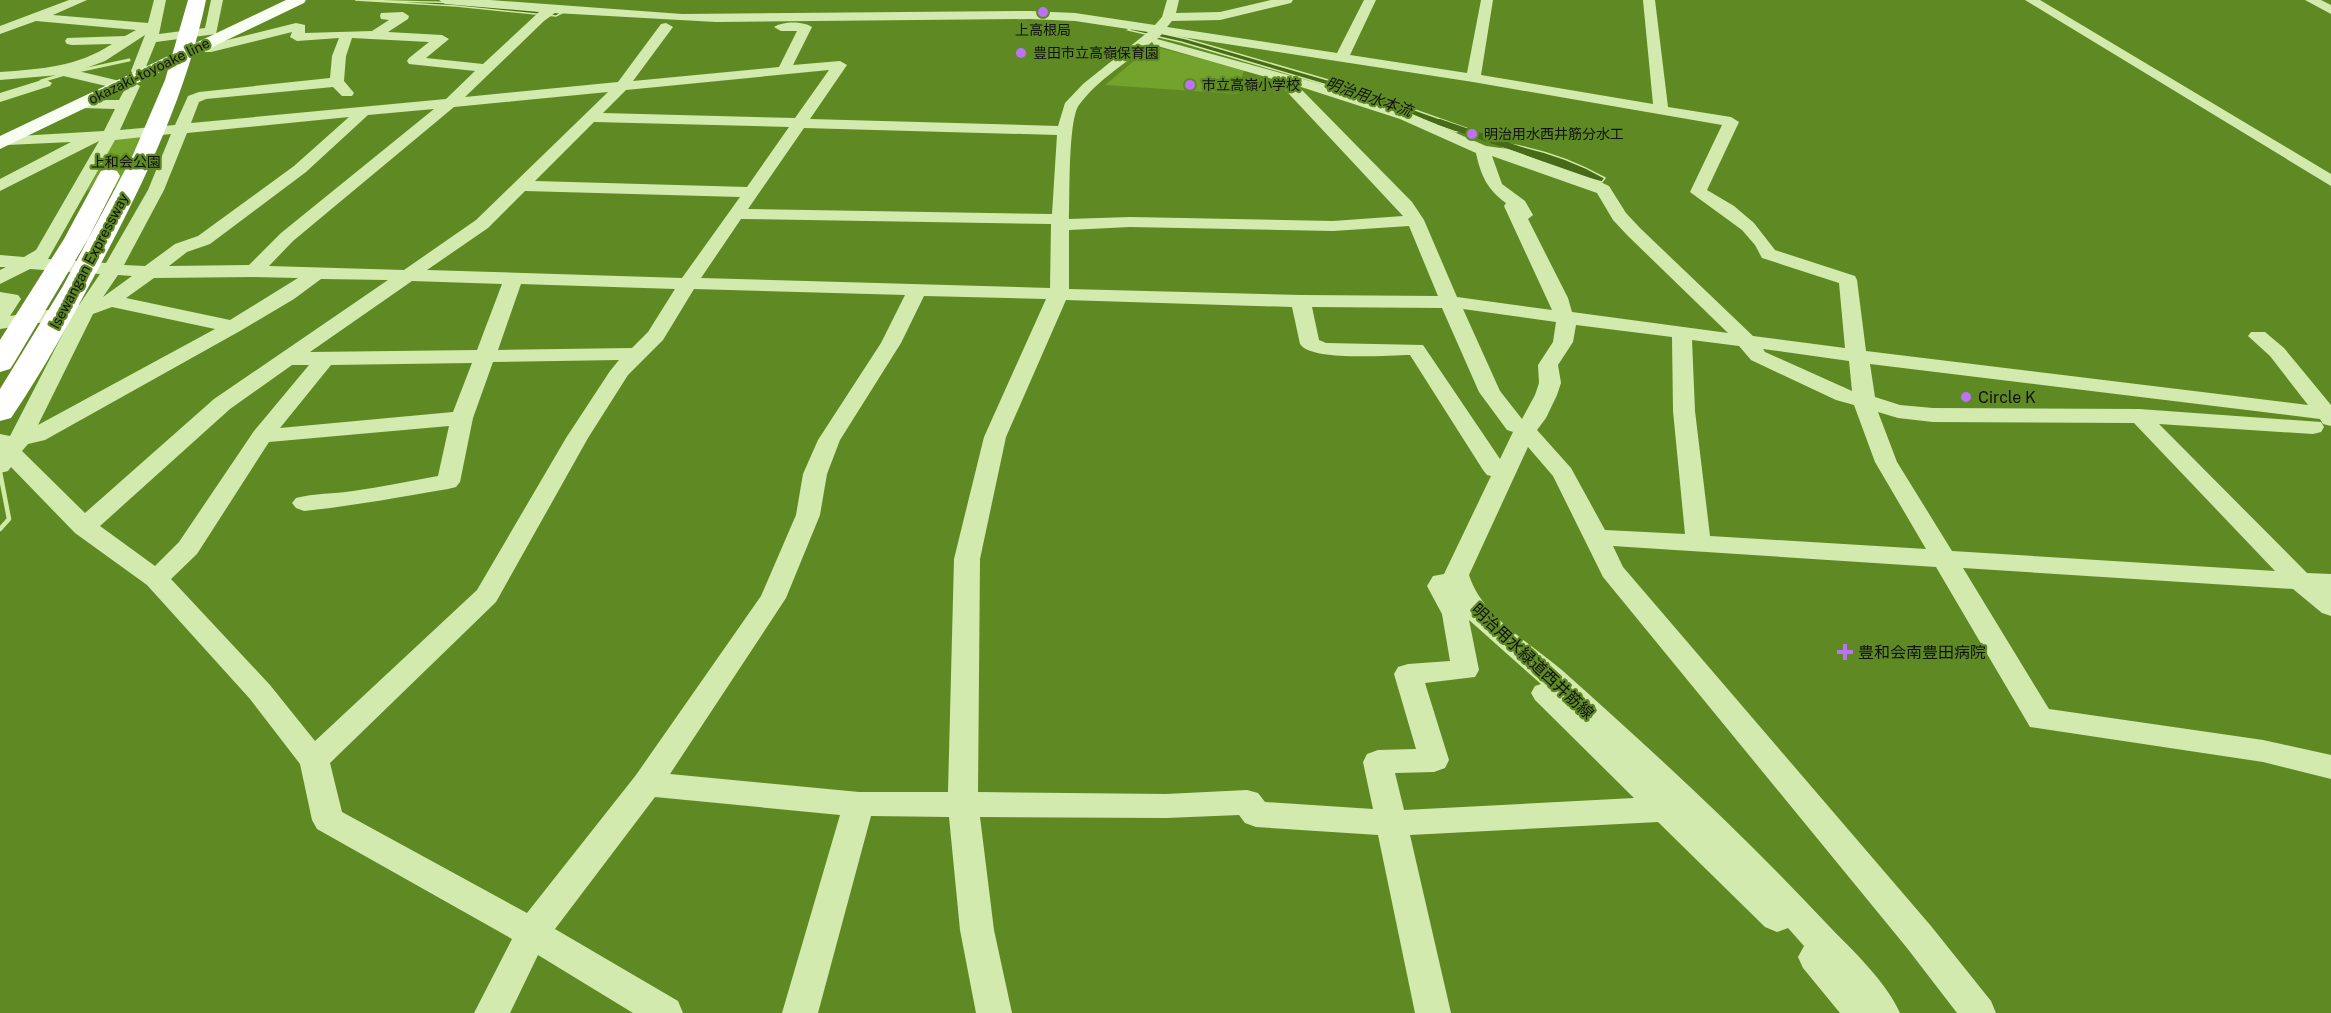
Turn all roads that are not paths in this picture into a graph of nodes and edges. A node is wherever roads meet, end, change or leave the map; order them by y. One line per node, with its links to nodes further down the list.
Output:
1 (81, 0): 18 (street)
2 (160, 0): 22 (street)
3 (178, 0): 91 (highway, Isewangan Expressway)
4 (197, 0): 93 (highway, Isewangan Expressway)
5 (216, 0): 22 (street)
6 (298, 0): 27 (main road, okazaki-toyoake line)
7 (445, 0): 16 (street)
8 (1173, 0): 21 (street)
9 (1287, 0): 21 (street)
10 (1370, 0): 28 (street)
11 (1487, 0): 34 (street)
12 (1649, 0): 43 (street)
13 (2031, 0): 53 (street)
14 (2311, 0): 15 (street)
15 (2331, 10)
16 (545, 14): 19 (street); 21 (street); 29 (street)
17 (386, 16): 24 (street)
18 (36, 17): 20 (street); 22 (street)
19 (666, 27): 30 (street); 37 (street)
20 (0, 30)
21 (1160, 30): 28 (street); 33 (street); 49 (street)
22 (152, 33): 25 (street); 35 (street)
23 (347, 34): 24 (street); 27 (street); 36 (street)
24 (375, 35): 29 (street)
25 (125, 40): 26 (street); 31 (street)
26 (72, 41)
27 (192, 49): 35 (main road, okazaki-toyoake line)
28 (1342, 57): 34 (street)
29 (486, 68): 39 (street)
30 (784, 70): 37 (street); 46 (street)
31 (68, 73): 32 (street); 35 (street); 38 (street)
32 (0, 76)
33 (1281, 77): 52 (street); 60 (street)
34 (1473, 78): 43 (street)
35 (130, 80): 40 (main road, okazaki-toyoake line); 41 (street)
36 (338, 82): 44 (street); 48 (street)
37 (622, 86): 39 (street); 45 (street)
38 (0, 98)
39 (452, 102): 44 (street); 65 (street)
40 (81, 104): 41 (street); 51 (main road, okazaki-toyoake line)
41 (124, 105): 50 (street)
42 (888, 109): 47 (street)
43 (1661, 110): 87 (street)
44 (364, 111): 48 (street); 66 (street)
45 (590, 117): 46 (street); 55 (street)
46 (800, 122): 47 (street); 57 (street)
47 (879, 124): 49 (street)
48 (181, 128): 50 (street); 56 (street)
49 (1065, 131): 61 (street)
50 (102, 136): 51 (street); 54 (street); 58 (street)
51 (3, 141)
52 (1483, 150): 80 (street, 明治用水緑道西井筋線); 85 (street)
53 (2331, 181)
54 (0, 186)
55 (519, 186): 57 (street); 68 (street)
56 (156, 190): 58 (street); 64 (street)
57 (751, 192): 59 (street)
58 (77, 194): 63 (street)
59 (736, 214): 61 (street); 71 (street)
60 (1415, 220): 61 (street); 77 (street)
61 (1060, 222): 73 (street)
62 (0, 261): 63 (street)
63 (27, 263): 64 (street); 69 (street)
64 (113, 268): 66 (street); 78 (street)
65 (254, 271): 66 (street); 67 (street)
66 (150, 272): 75 (street)
67 (317, 273): 68 (street); 82 (street)
68 (405, 276): 70 (street); 89 (street)
69 (0, 278)
70 (514, 278): 71 (street); 88 (street)
71 (688, 283): 72 (street); 86 (street)
72 (918, 289): 73 (street); 113 (street)
73 (1059, 293): 76 (street); 115 (street)
74 (0, 298): 79 (street)
75 (111, 301): 78 (street); 82 (street)
76 (1301, 301): 77 (street); 100 (street)
77 (1450, 302): 80 (street); 97 (street)
78 (85, 310): 81 (street); 99 (street)
79 (0, 316)
80 (1568, 316): 83 (street); 97 (street, 明治用水緑道西井筋線)
81 (0, 323)
82 (233, 327): 99 (street)
83 (1682, 332): 85 (street); 104 (street)
84 (2258, 336): 96 (street)
85 (1744, 341): 87 (street); 92 (street)
86 (637, 354): 88 (street); 111 (street)
87 (1860, 356): 92 (street); 96 (street)
88 (483, 358): 90 (street); 95 (street)
89 (286, 359): 90 (street); 102 (street)
90 (324, 360): 98 (street)
91 (0, 363)
92 (1865, 402): 94 (street); 105 (street)
93 (0, 412)
94 (2139, 416): 96 (street); 107 (street)
95 (462, 418): 98 (street); 101 (street)
96 (2329, 418)
97 (1520, 427): 100 (street); 103 (street); 125 (street, 明治用水緑道西井筋線)
98 (262, 436): 106 (street)
99 (7, 450): 102 (street)
100 (1495, 470): 110 (street)
101 (304, 503)
102 (84, 527): 106 (street)
103 (1597, 537): 104 (street); 126 (street)
104 (1698, 542): 105 (street)
105 (1942, 558): 107 (street); 112 (street)
106 (156, 579): 111 (street)
107 (2301, 582): 108 (street); 109 (street)
108 (2331, 583)
109 (2331, 607)
110 (1455, 614): 116 (street); 117 (street)
111 (314, 760): 118 (street)
112 (2331, 767)
113 (647, 784): 114 (street); 118 (street)
114 (859, 804): 115 (street); 121 (street)
115 (963, 805): 117 (street); 122 (street)
116 (1662, 809): 117 (street); 124 (street)
117 (1391, 822): 123 (street)
118 (532, 933): 119 (street); 120 (street)
119 (492, 1013)
120 (665, 1013)
121 (800, 1013)
122 (994, 1013)
123 (1433, 1013)
124 (1862, 1013)
125 (1882, 1013)
126 (1978, 1013)

